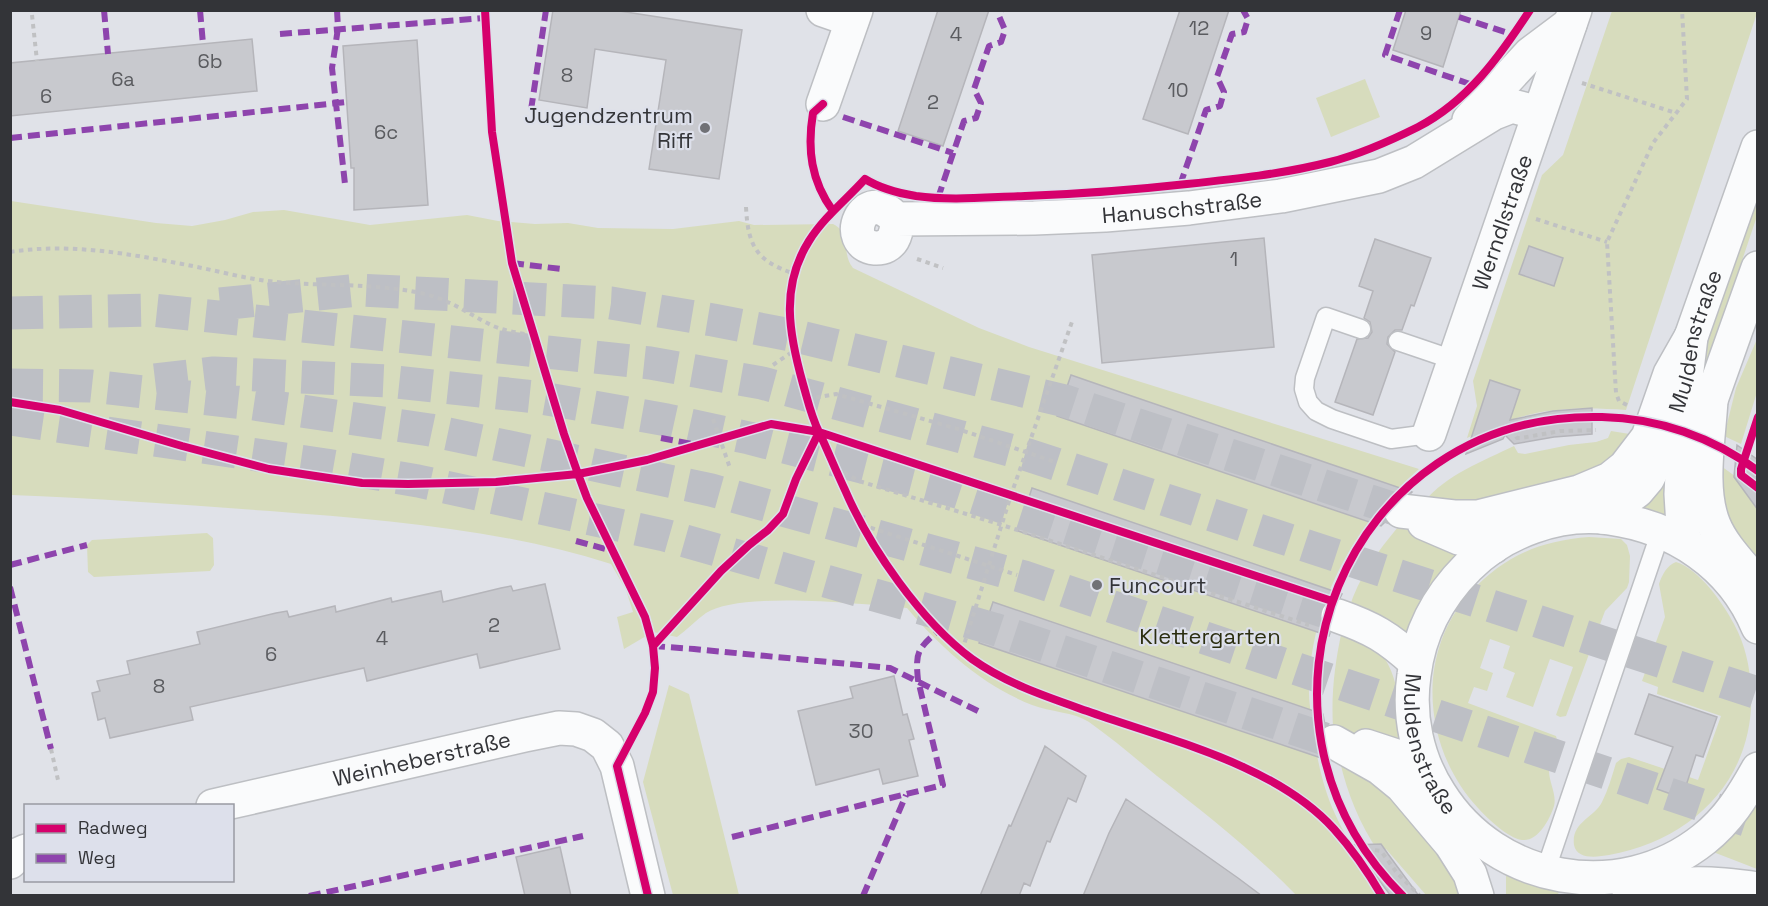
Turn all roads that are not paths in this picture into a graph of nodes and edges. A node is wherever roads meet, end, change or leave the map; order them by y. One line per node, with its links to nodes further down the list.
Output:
1 (844, 14): 3 (main road)
2 (1572, 17): 4 (main road, Werndlstraße); 5 (main road, Hanuschstraße)
3 (823, 104)
4 (1539, 114): 5 (main road, Hanuschstraße); 12 (main road, Werndlstraße)
5 (1456, 135): 7 (main road, Hanuschstraße)
6 (1758, 147): 10 (main road, Muldenstraße)
7 (896, 219)
8 (1758, 268): 13 (main road, Muldenstraße)
9 (1361, 329): 14 (lane)
10 (1691, 337): 15 (main road, Muldenstraße); 17 (main road)
11 (1398, 341): 12 (lane)
12 (1454, 360): 14 (main road, Werndlstraße)
13 (1711, 400): 16 (main road, Muldenstraße); 18 (main road)
14 (1429, 434)
15 (1602, 517): 16 (main road, Muldenstraße); 17 (main road, Muldenstraße)
16 (1672, 536): 20 (main road, Muldenstraße); 29 (lane)
17 (1493, 547): 21 (main road, Muldenstraße)
18 (1758, 585)
19 (1325, 621): 21 (main road)
20 (1758, 627)
21 (1415, 662): 22 (main road, Muldenstraße)
22 (1424, 765): 25 (main road, Muldenstraße); 33 (main road)
23 (1758, 769): 28 (main road, Muldenstraße)
24 (222, 804): 32 (main road, Weinheberstraße)
25 (1491, 847): 29 (main road, Muldenstraße); 34 (main road)
26 (24, 852): 27 (main road)
27 (10, 862)
28 (1661, 865): 29 (main road, Muldenstraße); 30 (main road)
29 (1565, 882)
30 (1758, 883)
31 (1758, 888): 35 (main road)
32 (648, 896)
33 (1478, 896)
34 (1483, 896)
35 (1629, 896)

